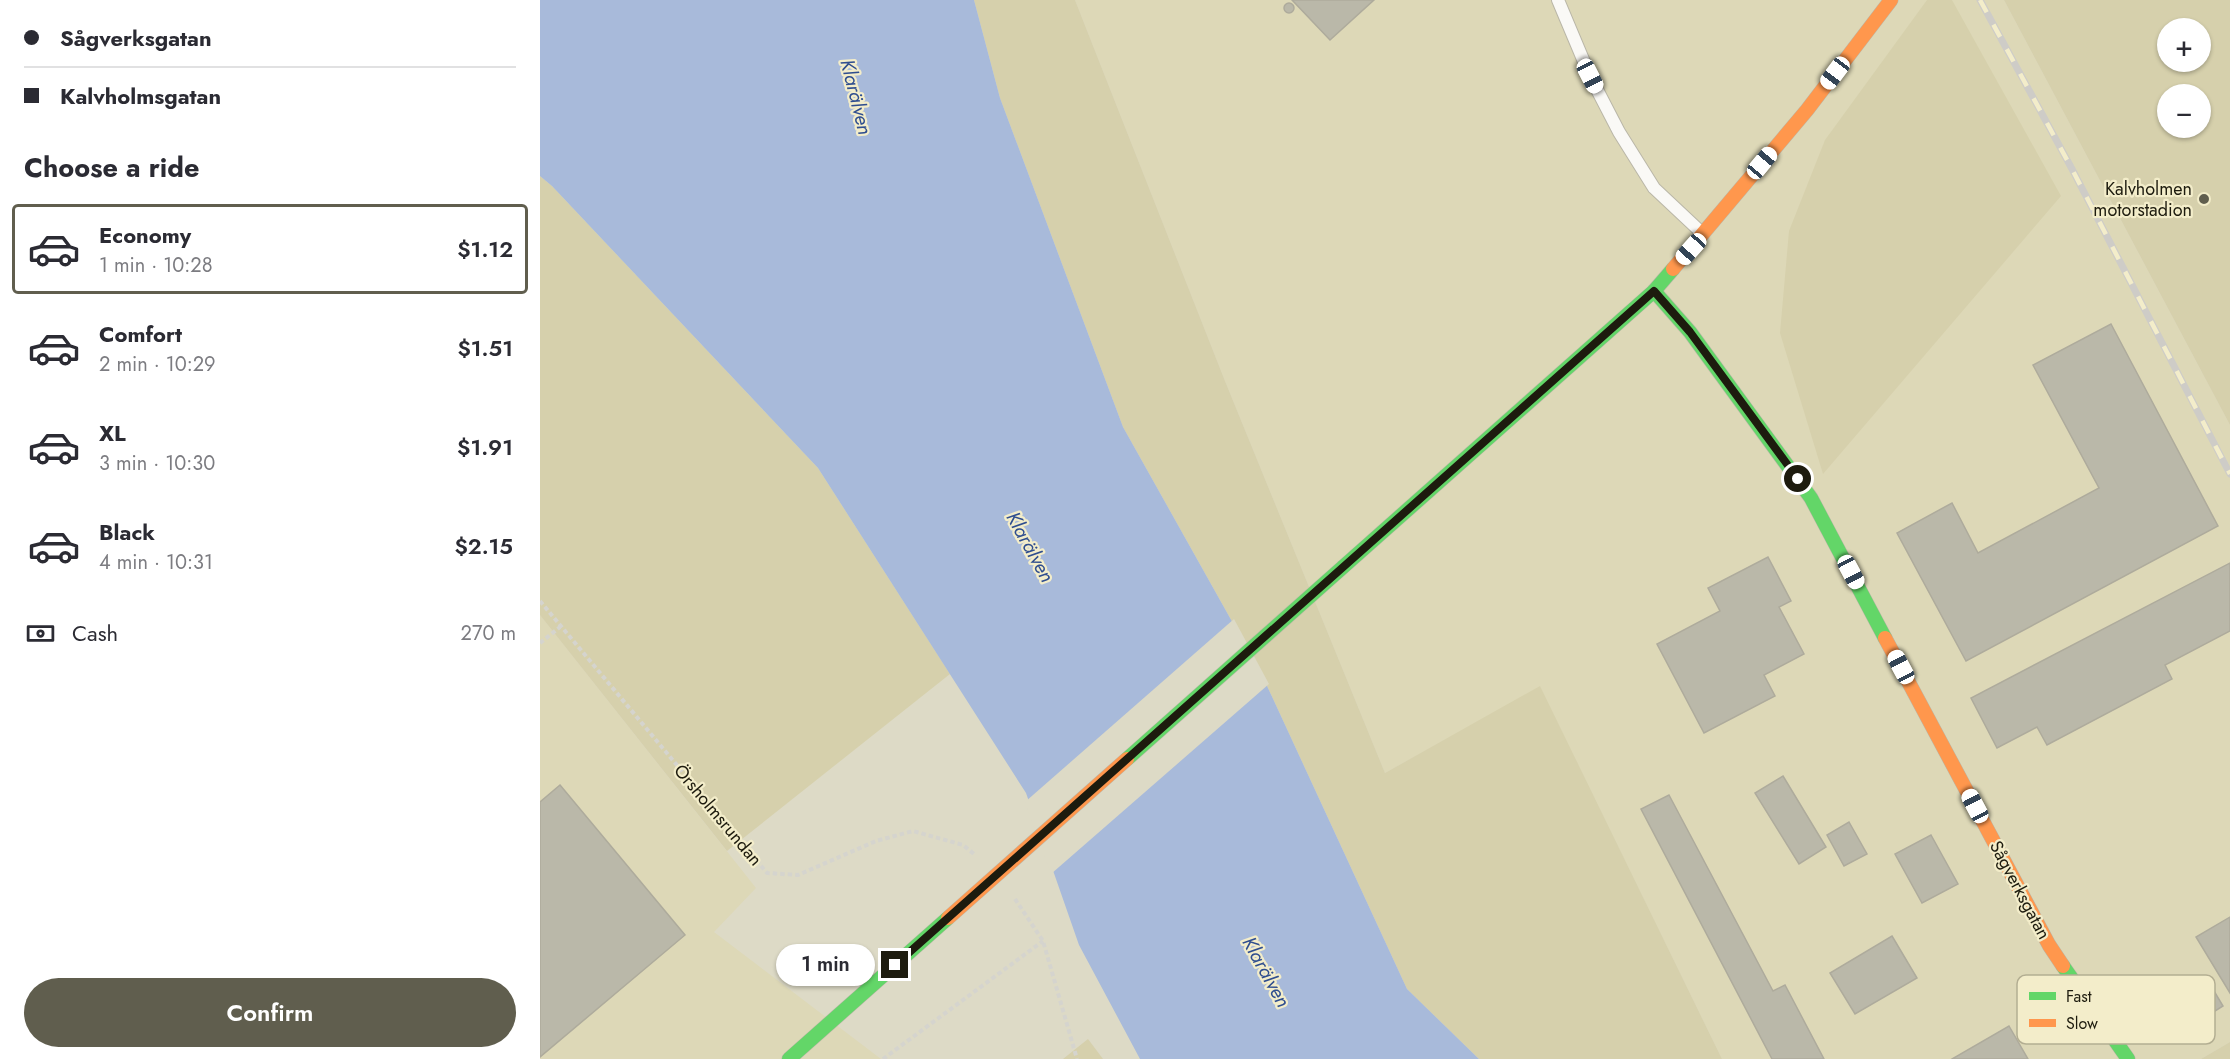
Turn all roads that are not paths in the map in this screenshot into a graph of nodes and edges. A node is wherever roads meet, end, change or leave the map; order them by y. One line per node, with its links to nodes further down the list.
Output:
1 (1558, 0): 3 (lane)
2 (1891, 0): 3 (street)
3 (1704, 234): 4 (street)
4 (1654, 291): 5 (street, Sågverksgatan); 7 (street, bridge)
5 (2070, 975)
6 (2118, 1044): 8 (street, Sågverksgatan)
7 (789, 1059)
8 (2128, 1059)

